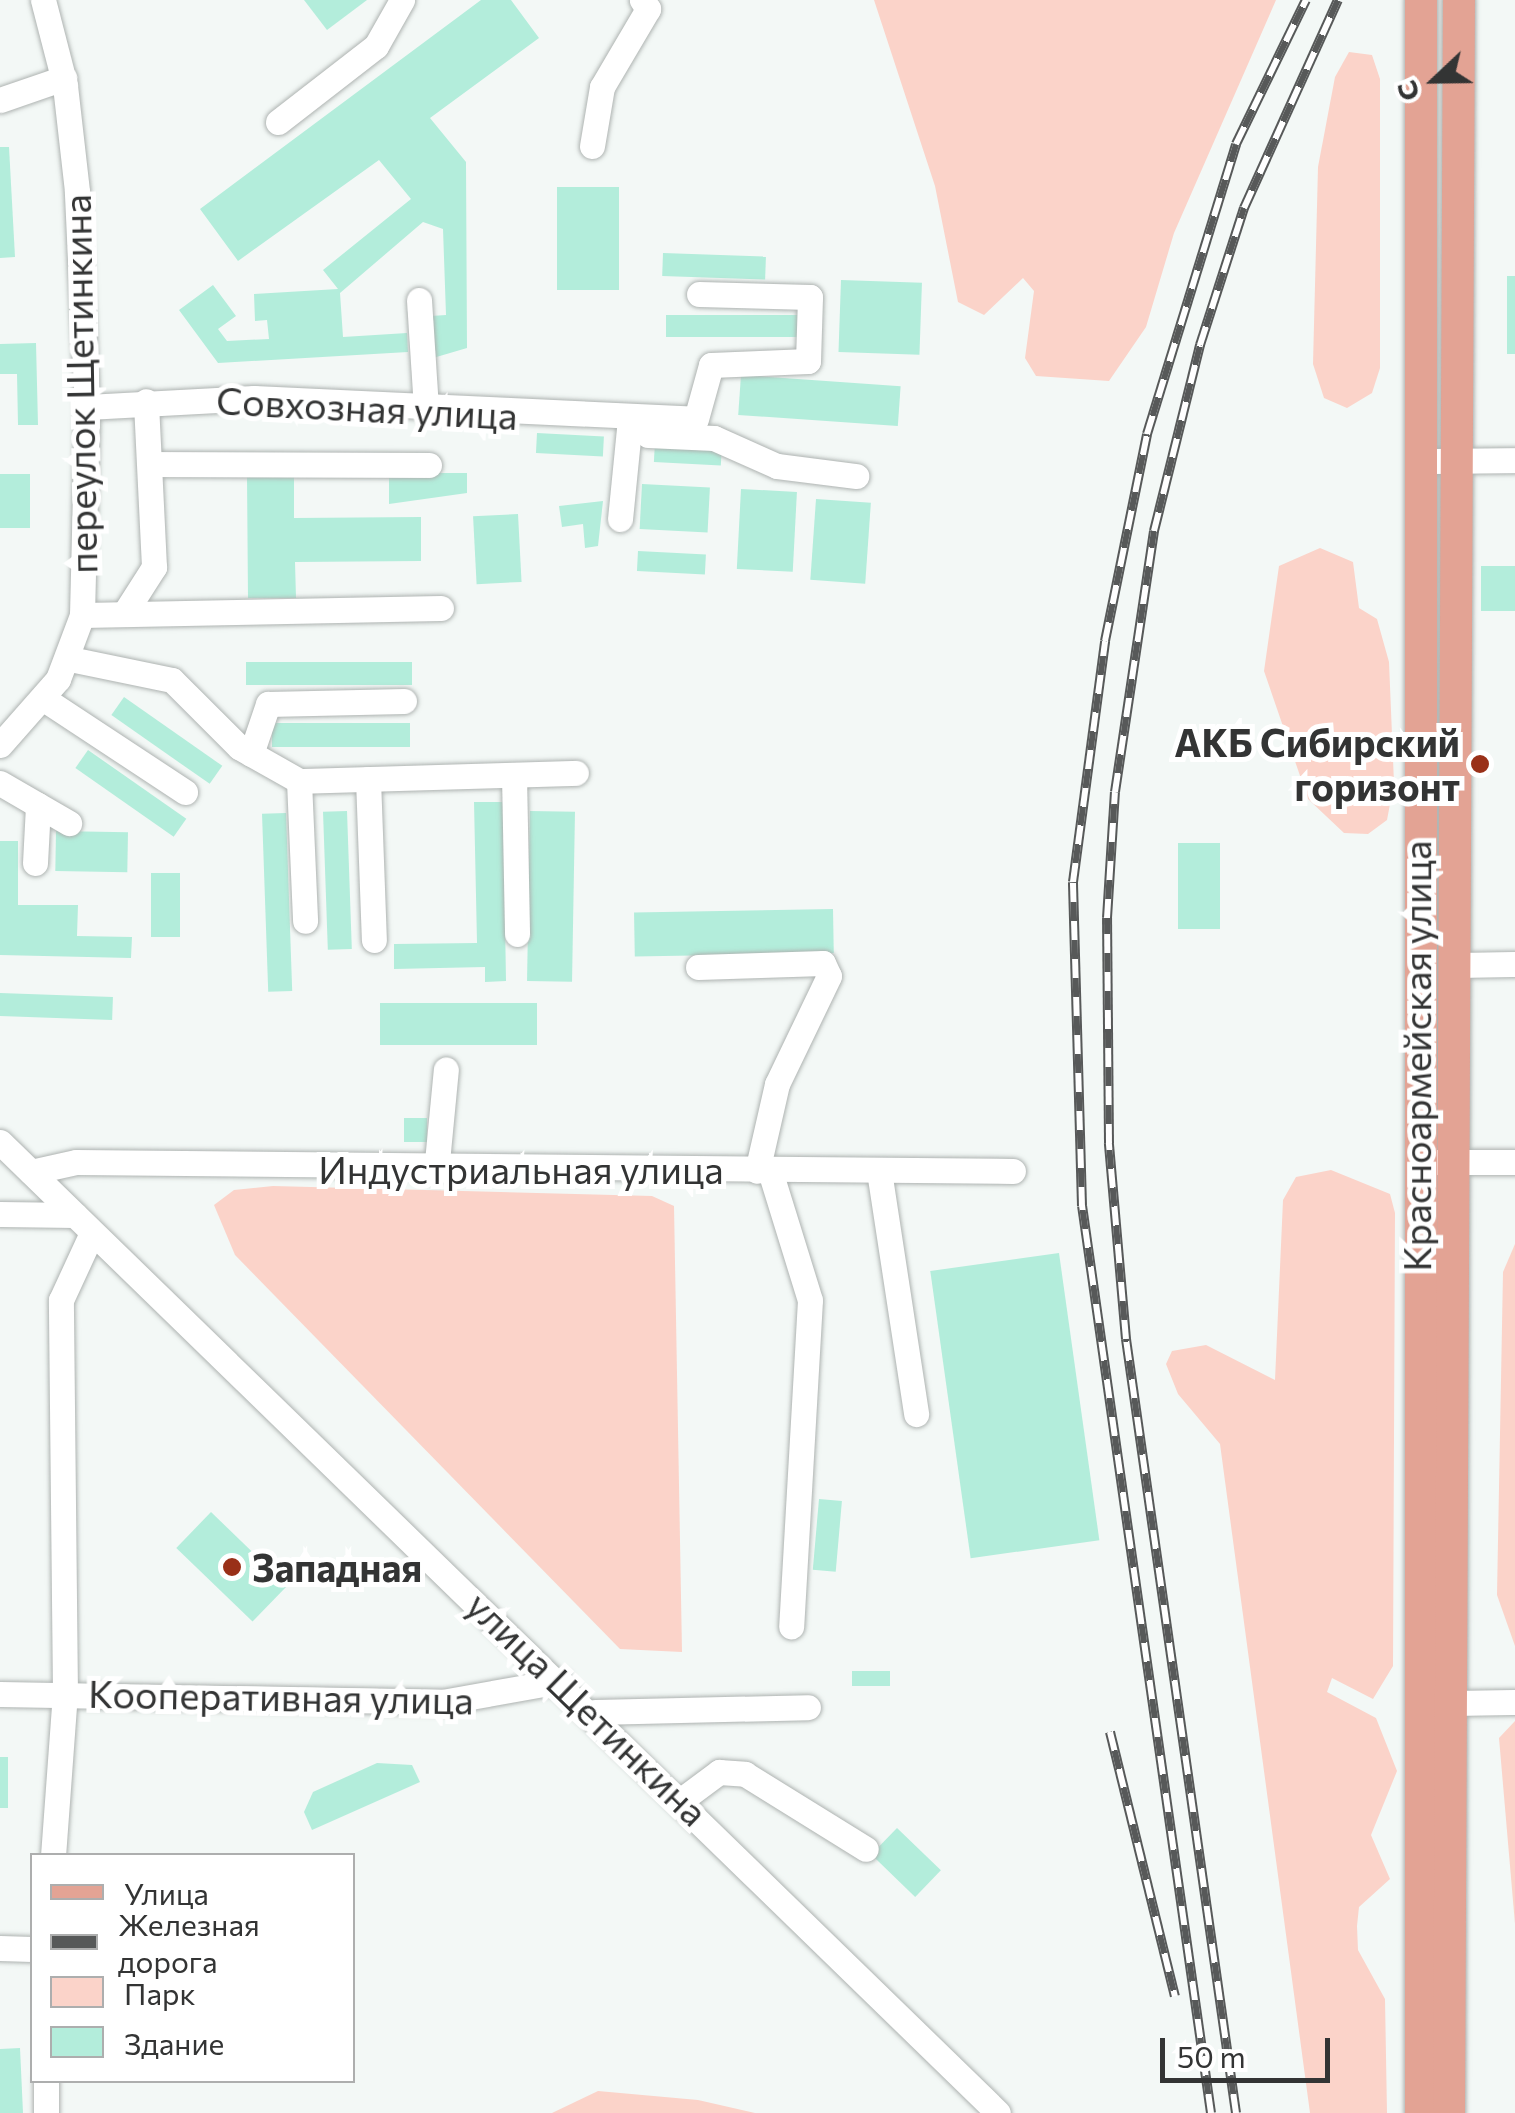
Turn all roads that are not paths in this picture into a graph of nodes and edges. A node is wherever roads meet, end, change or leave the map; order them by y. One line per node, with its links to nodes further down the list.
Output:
1 (43, 0): 6 (street, переулок Щетинкина)
2 (402, 0): 8 (street)
3 (1422, 0): 18 (main road, Красноармейская улица)
4 (1459, 0): 16 (main road, Красноармейская улица)
5 (645, 4): 9 (street)
6 (64, 78): 7 (street); 13 (street, переулок Щетинкина)
7 (0, 100)
8 (278, 122)
9 (592, 146)
10 (698, 294): 15 (street)
11 (419, 300): 14 (street)
12 (146, 401): 13 (street, Совхозная улица); 14 (street, Совхозная улица); 19 (street)
13 (87, 406): 25 (street, переулок Щетинкина)
14 (426, 409): 15 (street, Совхозная улица)
15 (635, 424): 21 (street); 22 (street)
16 (1460, 460): 17 (street); 18 (street); 44 (main road, Красноармейская улица)
17 (1515, 460)
18 (1423, 461): 48 (main road, Красноармейская улица)
19 (151, 464): 20 (street); 24 (street)
20 (429, 465)
21 (856, 476)
22 (620, 519)
23 (440, 608): 24 (street)
24 (124, 614): 25 (street)
25 (82, 615): 26 (street, переулок Щетинкина)
26 (70, 659): 27 (street, переулок Щетинкина); 30 (street)
27 (44, 699): 29 (street, переулок Щетинкина); 36 (street)
28 (404, 701): 30 (street)
29 (0, 746)
30 (251, 754): 34 (street)
31 (576, 773): 32 (street)
32 (514, 775): 33 (street); 41 (street)
33 (368, 778): 34 (street); 42 (street)
34 (298, 781): 40 (street)
35 (0, 782): 37 (street)
36 (185, 792)
37 (38, 805): 38 (street); 39 (street)
38 (69, 823)
39 (36, 863)
40 (305, 921)
41 (516, 934)
42 (374, 940)
43 (1515, 964): 44 (street)
44 (1456, 965): 49 (main road, Красноармейская улица)
45 (698, 966): 51 (street)
46 (446, 1068): 55 (street)
47 (0, 1142): 54 (street, улица Щетинкина)
48 (1421, 1162): 49 (street); 75 (main road, Красноармейская улица)
49 (1455, 1162): 50 (street); 63 (main road, Красноармейская улица)
50 (1515, 1162)
51 (763, 1171): 52 (street, Индустриальная улица); 55 (street, Индустриальная улица); 59 (street)
52 (879, 1171): 53 (street, Индустриальная улица); 58 (street)
53 (1013, 1171)
54 (30, 1172): 55 (street, Индустриальная улица); 57 (street, улица Щетинкина)
55 (436, 1172)
56 (0, 1214): 57 (street)
57 (83, 1224): 60 (street, улица Щетинкина); 62 (street)
58 (916, 1414)
59 (792, 1626)
60 (560, 1680): 62 (street, Кооперативная улица); 66 (street, улица Щетинкина)
61 (0, 1694): 62 (street, Кооперативная улица)
62 (65, 1694): 69 (street)
63 (1452, 1702): 64 (street); 76 (main road, Красноармейская улица)
64 (1515, 1702)
65 (808, 1708): 66 (street)
66 (594, 1712): 67 (street, улица Щетинкина)
67 (684, 1798): 68 (street); 74 (street, улица Щетинкина)
68 (866, 1849)
69 (53, 1853)
70 (0, 1948): 71 (street)
71 (30, 1948)
72 (46, 2083): 73 (street)
73 (46, 2113)
74 (998, 2113)
75 (1420, 2113)
76 (1448, 2113)

